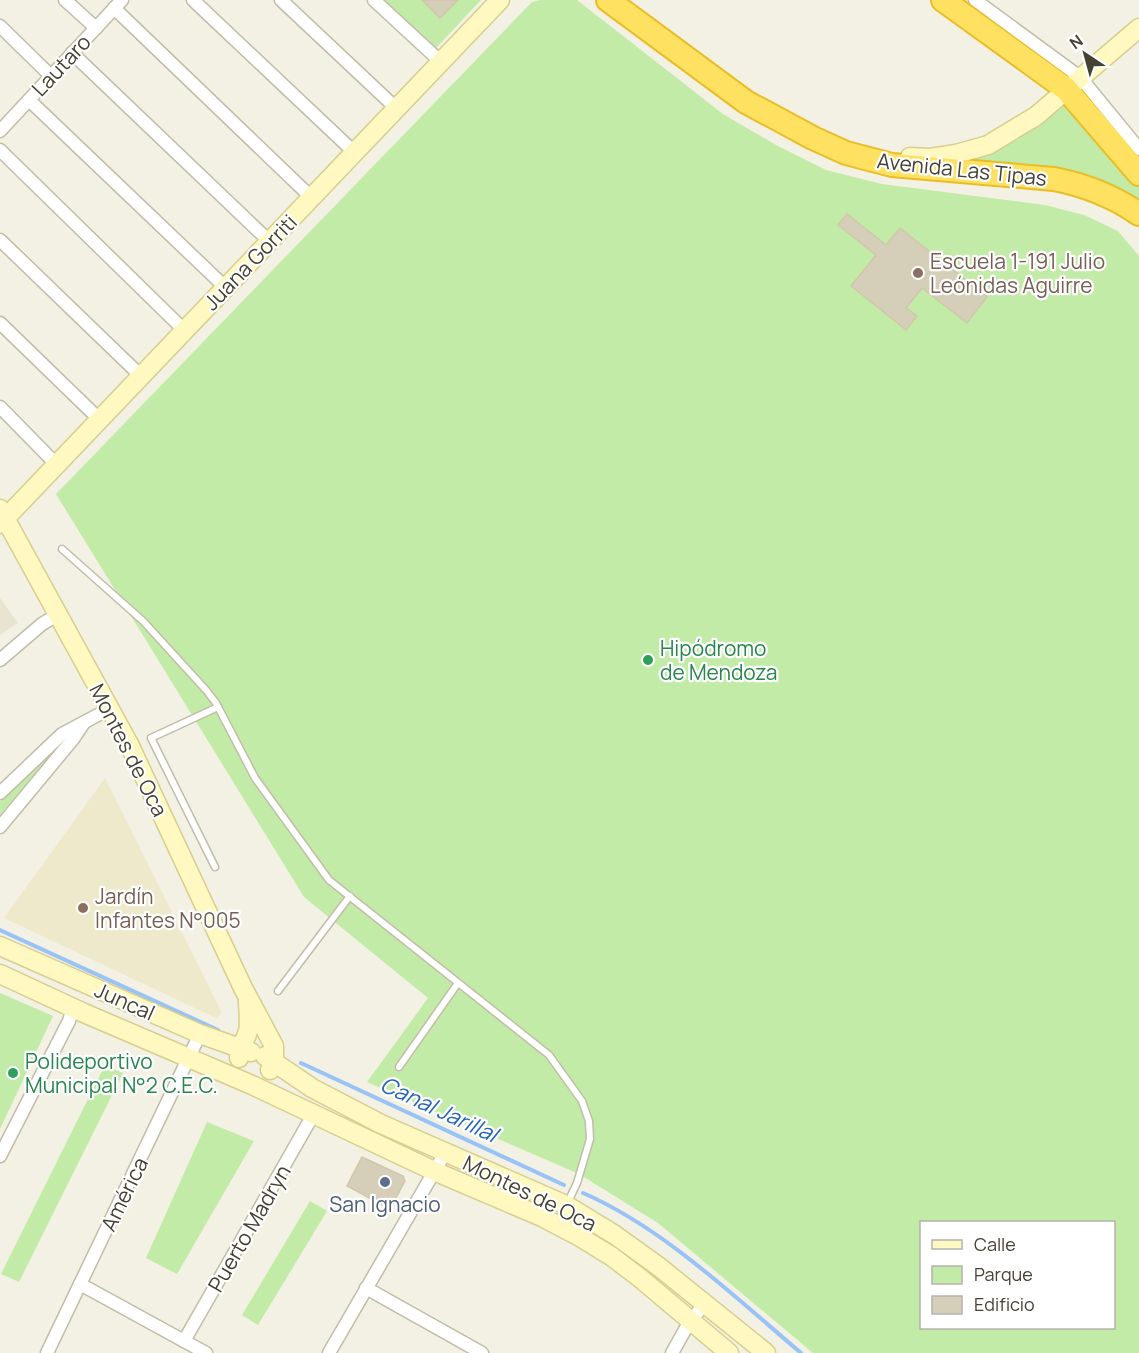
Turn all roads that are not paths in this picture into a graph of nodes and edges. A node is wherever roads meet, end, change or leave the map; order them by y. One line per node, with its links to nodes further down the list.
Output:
1 (65, 0): 11 (street)
2 (193, 0): 22 (street)
3 (281, 0): 18 (street)
4 (374, 0): 14 (street)
5 (500, 0): 14 (main road, Juana Gorriti)
6 (608, 0): 23 (highway, Avenida Las Tipas)
7 (943, 0): 16 (highway)
8 (975, 0): 16 (street)
9 (118, 4): 11 (street, Lautaro); 25 (street)
10 (0, 26): 15 (street)
11 (96, 28): 13 (street, Lautaro)
12 (1139, 28): 16 (main road)
13 (72, 53): 15 (street, Lautaro); 28 (street)
14 (441, 62): 18 (main road, Juana Gorriti)
15 (51, 76): 17 (street, Lautaro)
16 (1073, 83): 20 (street); 23 (main road); 24 (highway)
17 (29, 100): 19 (street, Lautaro); 29 (street)
18 (397, 109): 22 (main road, Juana Gorriti)
19 (0, 131)
20 (1139, 149)
21 (0, 150): 31 (street)
22 (354, 152): 25 (main road, Juana Gorriti)
23 (846, 153): 26 (highway, Avenida Las Tipas)
24 (1139, 174)
25 (312, 198): 28 (main road, Juana Gorriti)
26 (1139, 214)
27 (0, 240): 32 (street)
28 (270, 242): 29 (main road, Juana Gorriti)
29 (225, 287): 31 (main road, Juana Gorriti)
30 (0, 323): 34 (street)
31 (184, 330): 32 (main road, Juana Gorriti)
32 (141, 376): 34 (main road, Juana Gorriti)
33 (0, 407): 35 (street)
34 (100, 420): 35 (main road, Juana Gorriti)
35 (57, 465): 36 (main road, Juana Gorriti)
36 (2, 517): 38 (main road, Montes de Oca)
37 (62, 549): 40 (lane)
38 (57, 615): 39 (street); 41 (main road, Montes de Oca)
39 (0, 660)
40 (218, 706): 45 (lane); 46 (lane)
41 (110, 709): 42 (street); 51 (main road, Montes de Oca)
42 (84, 723): 43 (street); 44 (street)
43 (0, 794)
44 (0, 827)
45 (216, 867)
46 (350, 896): 49 (lane); 50 (lane)
47 (0, 946): 53 (main road, Juncal)
48 (0, 974): 52 (main road, Juncal)
49 (458, 983): 56 (lane); 62 (lane)
50 (278, 991)
51 (247, 997): 54 (main road, Montes de Oca); 54 (main road, Montes de Oca)
52 (73, 1008): 55 (main road, Juncal); 60 (street)
53 (200, 1034): 54 (main road, Juncal); 55 (street, América)
54 (256, 1058): 57 (main road); 57 (main road); 59 (main road, Montes de Oca)
55 (189, 1059): 57 (main road, Juncal); 63 (street, América)
56 (399, 1067)
57 (247, 1083): 58 (main road, Montes de Oca)
58 (313, 1115): 61 (main road, Montes de Oca); 67 (street, Puerto Madryn)
59 (445, 1153): 61 (street); 62 (main road, Montes de Oca)
60 (0, 1156)
61 (434, 1171): 64 (street); 66 (main road, Montes de Oca)
62 (566, 1205): 65 (main road, Montes de Oca)
63 (80, 1284): 67 (street); 68 (street, América)
64 (366, 1288): 70 (street); 71 (street)
65 (706, 1303): 66 (street); 74 (main road, Montes de Oca)
66 (690, 1321): 72 (street); 73 (main road, Montes de Oca)
67 (184, 1341): 69 (street)
68 (47, 1353)
69 (206, 1353)
70 (329, 1353)
71 (482, 1353)
72 (672, 1353)
73 (729, 1353)
74 (766, 1353)

